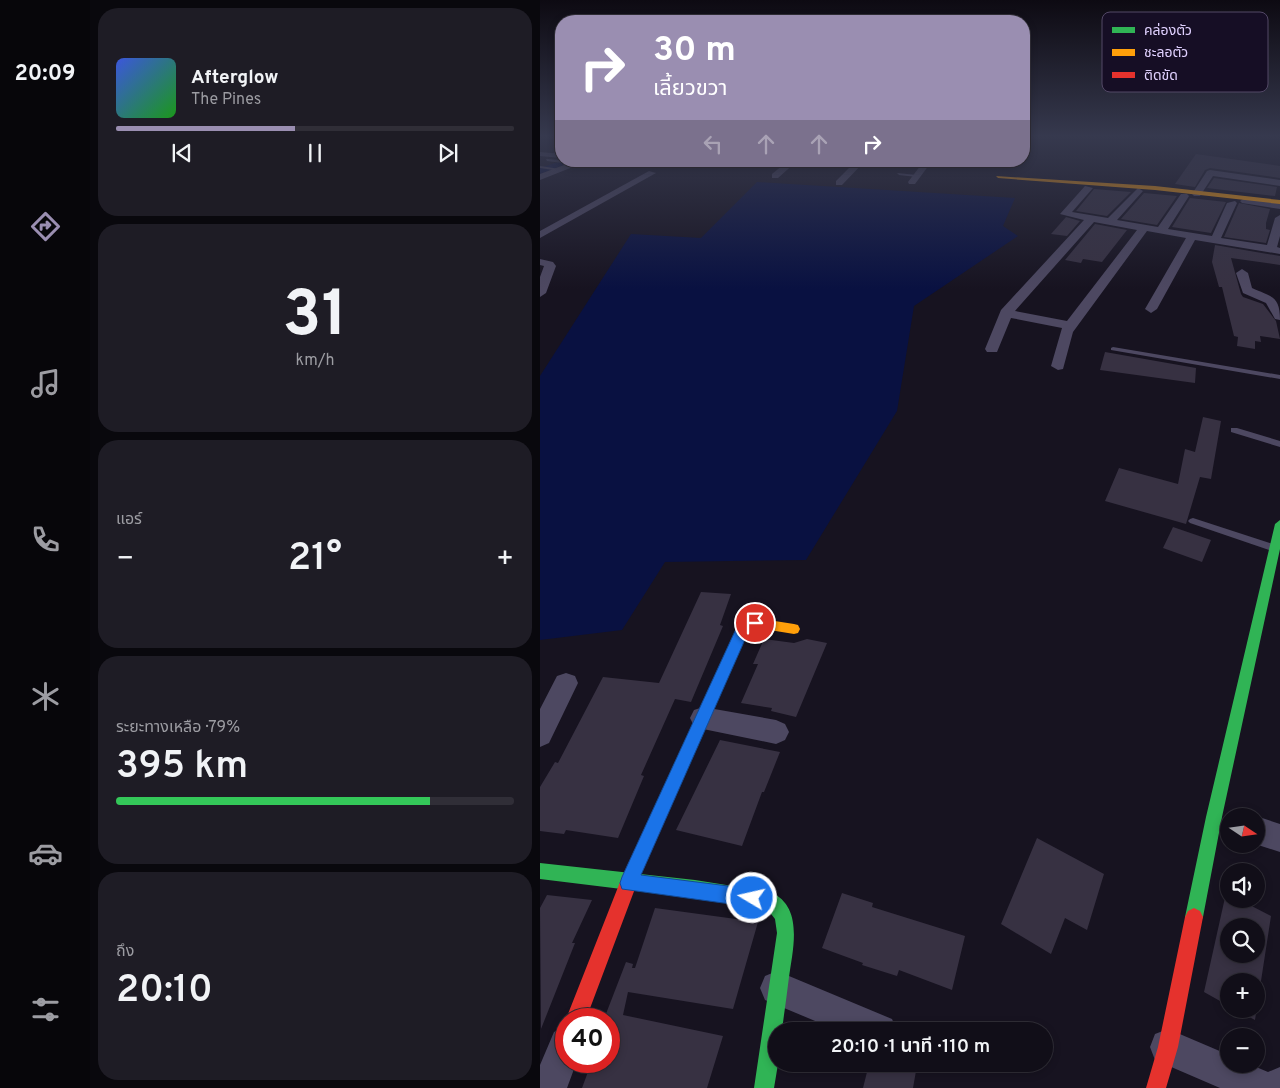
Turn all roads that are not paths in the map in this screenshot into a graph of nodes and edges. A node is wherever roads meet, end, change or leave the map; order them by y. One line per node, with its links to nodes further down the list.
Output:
1 (624, 188): 18 (street)
2 (1088, 188): 14 (street)
3 (1128, 188): 7 (street)
4 (1196, 188): 7 (street)
5 (1254, 188): 8 (street)
6 (1138, 191): 15 (street)
7 (1191, 193): 11 (street); 17 (street)
8 (1250, 195)
9 (1280, 202): 11 (street)
10 (1232, 203): 20 (street)
11 (1267, 203): 12 (street)
12 (1280, 206)
13 (1280, 218): 22 (street)
14 (1090, 220): 15 (street); 28 (street)
15 (1109, 223): 16 (street)
16 (1144, 228): 17 (street); 30 (street)
17 (1161, 231): 19 (street)
18 (540, 235)
19 (1192, 236): 20 (street); 27 (street)
20 (1215, 240): 21 (street)
21 (1247, 246): 22 (street); 23 (street)
22 (1276, 250)
23 (1242, 259)
24 (540, 262): 26 (street)
25 (1242, 273): 29 (street)
26 (540, 293)
27 (1151, 309)
28 (1006, 313): 30 (street); 31 (street)
29 (1280, 316)
30 (1070, 326): 33 (street)
31 (992, 349)
32 (1113, 349): 34 (lane)
33 (1058, 366)
34 (1280, 377)
35 (1234, 430): 36 (lane)
36 (1280, 444)
37 (1193, 521): 39 (lane)
38 (1280, 524): 39 (street)
39 (1275, 548): 40 (street)
40 (1273, 582): 46 (street)
41 (794, 629): 43 (street)
42 (566, 683): 45 (street)
43 (704, 718): 44 (street); 51 (street)
44 (776, 732)
45 (540, 735)
46 (1223, 808)
47 (1220, 823): 55 (street)
48 (1265, 833): 49 (street)
49 (1280, 838)
50 (540, 871): 51 (street)
51 (628, 883): 52 (street); 53 (street)
52 (777, 988): 54 (street); 58 (street)
53 (580, 1008)
54 (858, 1022)
55 (1168, 1047): 59 (street); 60 (street)
56 (555, 1073): 57 (street)
57 (550, 1088)
58 (764, 1088)
59 (1156, 1088)
60 (1263, 1088)

